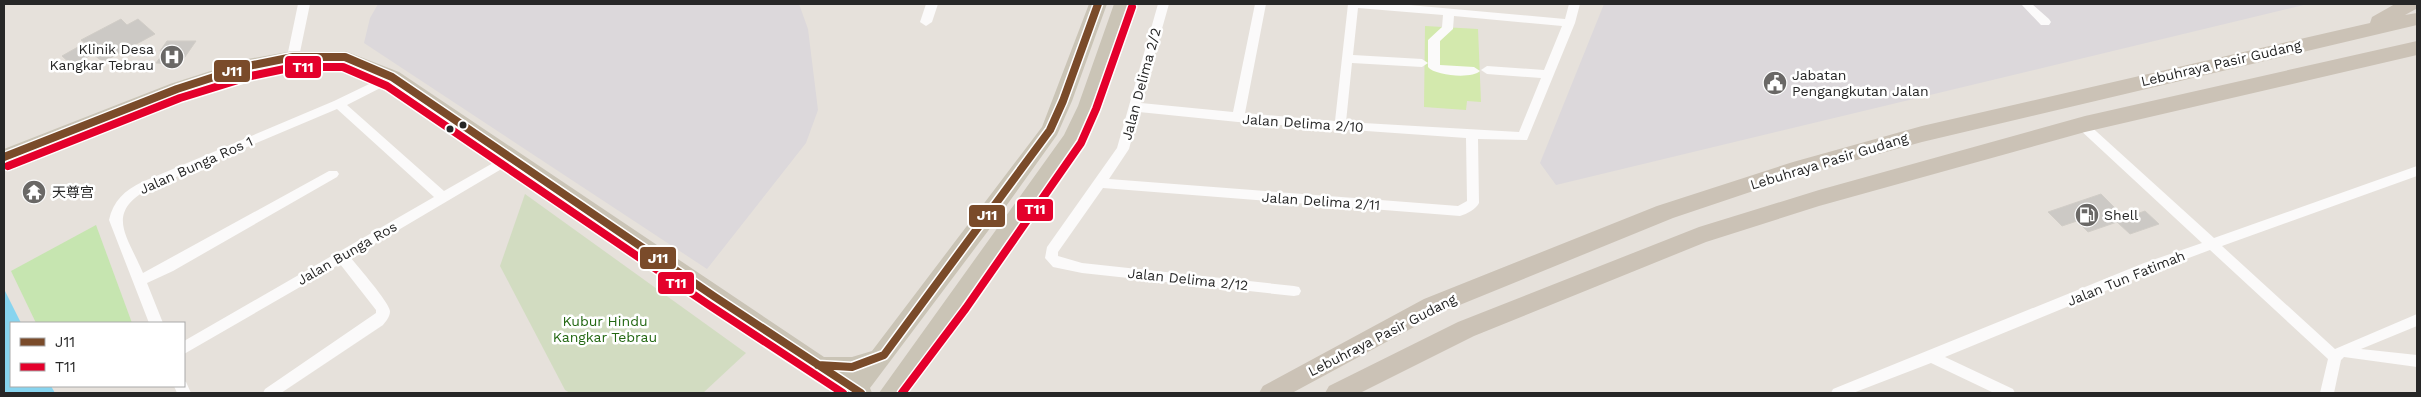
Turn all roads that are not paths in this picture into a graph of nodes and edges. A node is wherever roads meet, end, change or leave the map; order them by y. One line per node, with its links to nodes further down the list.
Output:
1 (304, 4): 19 (street)
2 (932, 4): 14 (street)
3 (1098, 4): 35 (main road)
4 (1123, 4): 38 (main road)
5 (1163, 4): 27 (street, Jalan Delima 2/2)
6 (1261, 4): 28 (street)
7 (1353, 4): 20 (street)
8 (1359, 4): 12 (street)
9 (1574, 4): 16 (street)
10 (2026, 4): 15 (street)
11 (2409, 4): 17 (highway)
12 (1449, 12): 16 (street); 23 (street)
13 (2417, 19): 17 (highway, Lebuhraya Pasir Gudang)
14 (926, 22)
15 (2045, 22)
16 (1569, 23): 24 (street)
17 (2358, 31): 58 (highway, Lebuhraya Pasir Gudang)
18 (2417, 48): 29 (highway, Lebuhraya Pasir Gudang)
19 (293, 57): 25 (main road); 32 (main road)
20 (1346, 59): 21 (street); 30 (street)
21 (1422, 63)
22 (1487, 70): 24 (street)
23 (1474, 71)
24 (1547, 74): 31 (street, Jalan Delima 2/10)
25 (392, 76): 26 (street, Jalan Bunga Ros 1); 33 (main road)
26 (338, 104): 39 (street); 43 (street, Jalan Bunga Ros 1)
27 (1134, 107): 28 (street, Jalan Delima 2/10); 37 (street, Jalan Delima 2/2)
28 (1238, 118): 30 (street, Jalan Delima 2/10)
29 (2082, 125): 40 (street); 59 (highway, Lebuhraya Pasir Gudang)
30 (1340, 126): 31 (street, Jalan Delima 2/10)
31 (1472, 134): 37 (street, Jalan Delima 2/11)
32 (4, 157)
33 (511, 158): 39 (street, Jalan Bunga Ros); 52 (main road)
34 (2417, 171): 40 (street, Jalan Tun Fatimah)
35 (1020, 172): 38 (main road); 49 (main road)
36 (332, 174): 43 (street)
37 (1098, 183): 42 (street, Jalan Delima 2/2)
38 (1033, 193): 53 (main road)
39 (443, 198): 41 (street, Jalan Bunga Ros)
40 (2213, 244): 48 (street); 50 (street, Jalan Tun Fatimah)
41 (342, 256): 47 (street, Jalan Bunga Ros); 55 (street)
42 (1082, 268): 44 (street, Jalan Delima 2/12)
43 (139, 281): 46 (street, Jalan Bunga Ros 1)
44 (1294, 291)
45 (2417, 320): 48 (street)
46 (156, 322)
47 (185, 347)
48 (2338, 354): 51 (street); 62 (street)
49 (884, 355): 52 (main road); 54 (main road)
50 (1932, 357): 60 (street, Jalan Tun Fatimah); 61 (street)
51 (2417, 361)
52 (818, 365): 54 (main road)
53 (908, 369): 56 (main road); 57 (main road)
54 (858, 392)
55 (270, 393)
56 (890, 393)
57 (907, 393)
58 (1271, 393)
59 (1337, 393)
60 (1838, 393)
61 (2008, 393)
62 (2327, 393)

